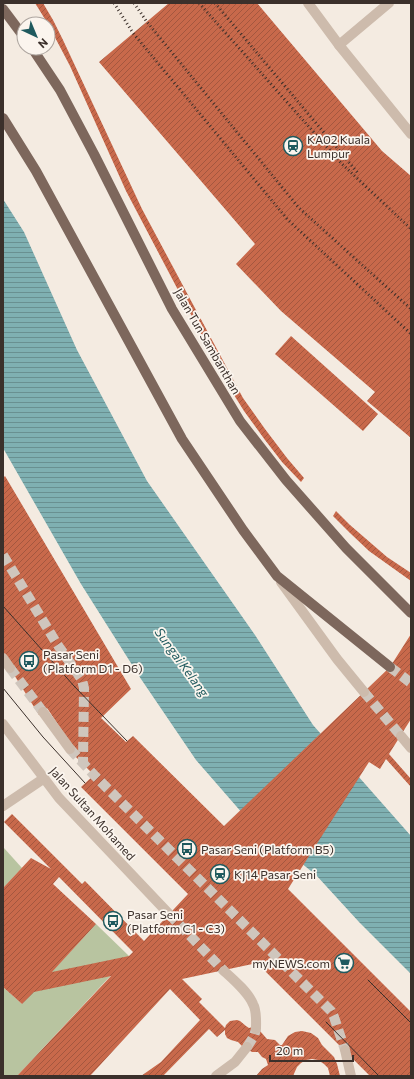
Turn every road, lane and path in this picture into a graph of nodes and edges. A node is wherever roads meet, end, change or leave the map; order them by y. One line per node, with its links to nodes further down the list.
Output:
1 (308, 3): 5 (street)
2 (389, 3): 5 (street)
3 (3, 9): 4 (main road)
4 (16, 26)
5 (339, 45): 8 (street)
6 (37, 56): 10 (main road, Jalan Tun Sambanthan)
7 (3, 118): 9 (main road)
8 (411, 134)
9 (277, 576): 12 (main road); 14 (street)
10 (411, 613)
11 (3, 658): 13 (street)
12 (390, 667)
13 (10, 668)
14 (364, 692)
15 (43, 712): 19 (street)
16 (3, 724): 20 (street, Jalan Sultan Mohamed)
17 (401, 736): 18 (street)
18 (411, 748)
19 (70, 749)
20 (43, 779): 21 (street); 22 (street, Jalan Sultan Mohamed)
21 (3, 806)
22 (169, 914)
23 (224, 970): 24 (street)
24 (256, 1029)
25 (247, 1047): 27 (street)
26 (345, 1050): 28 (street)
27 (216, 1076)
28 (351, 1076)

